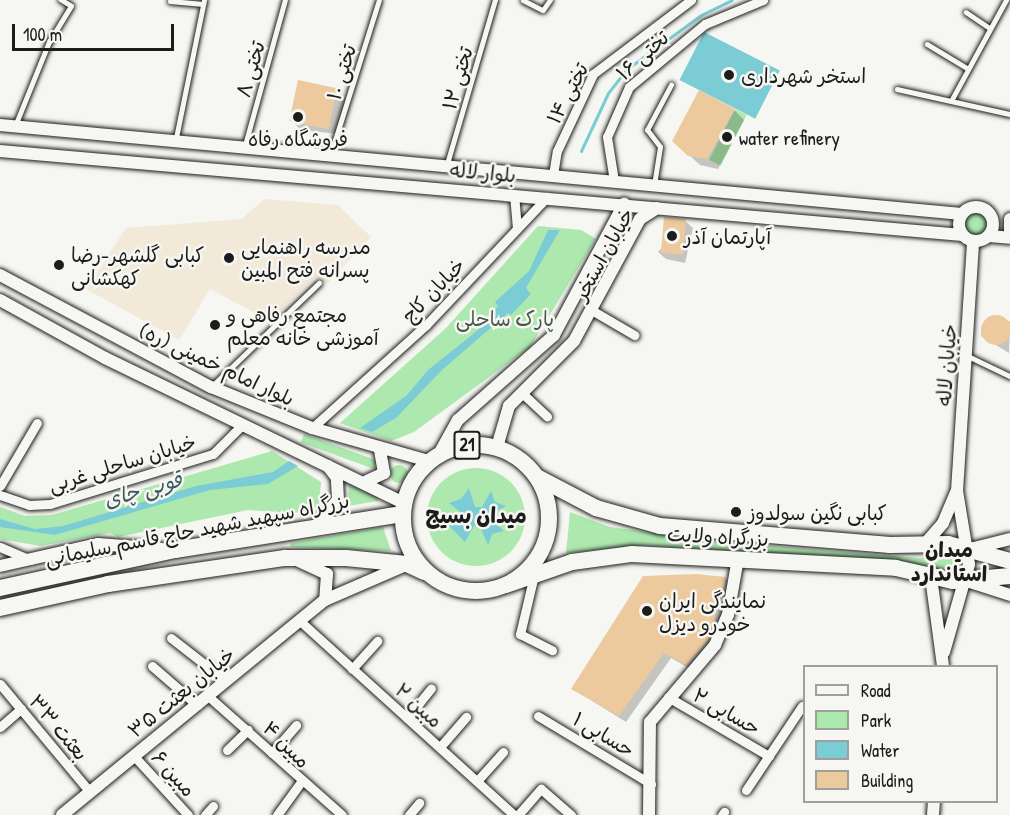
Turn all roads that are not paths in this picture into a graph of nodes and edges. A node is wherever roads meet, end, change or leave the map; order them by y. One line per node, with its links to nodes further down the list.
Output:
1 (61, 0): 13 (lane)
2 (74, 0): 13 (lane)
3 (285, 0): 25 (lane, تختی ۸)
4 (379, 0): 27 (lane, تختی ۱۰)
5 (495, 0): 28 (lane, تختی ۱۲)
6 (523, 0): 7 (lane)
7 (550, 0)
8 (691, 0): 29 (street, تختی ۱۴)
9 (763, 0): 30 (street, تختی ۱۶)
10 (1006, 0): 15 (lane)
11 (170, 1): 12 (lane)
12 (204, 2): 24 (lane)
13 (71, 6): 23 (lane)
14 (966, 12): 15 (lane)
15 (990, 28): 17 (lane)
16 (927, 44): 17 (lane)
17 (967, 68): 20 (lane)
18 (671, 85): 31 (lane)
19 (897, 90): 20 (lane)
20 (951, 101): 21 (lane)
21 (1010, 114)
22 (0, 125): 23 (street, بلوار لاله)
23 (14, 126): 24 (street, بلوار لاله)
24 (176, 138): 25 (street, بلوار لاله)
25 (245, 145): 27 (street, بلوار لاله)
26 (0, 151): 32 (street, بلوار لاله)
27 (331, 153): 28 (street, بلوار لاله)
28 (447, 165): 29 (street, بلوار لاله)
29 (552, 175): 30 (street, بلوار لاله)
30 (614, 181): 31 (street, بلوار لاله)
31 (654, 185): 36 (street, بلوار لاله)
32 (514, 194): 33 (street, بلوار لاله); 41 (street)
33 (547, 197): 34 (street, بلوار لاله); 41 (street, خیابان کاج)
34 (624, 204): 35 (street, بلوار لاله); 40 (street, خیابان استخر)
35 (670, 209): 42 (street, خیابان استخر); 43 (street, بلوار لاله)
36 (944, 213): 37 (street, بلوار لاله); 43 (street)
37 (962, 214): 38 (street, بلوار لاله); 46 (street, خیابان لاله)
38 (990, 214): 39 (street); 44 (street)
39 (1010, 217): 45 (street)
40 (614, 224): 42 (street); 62 (street, خیابان استخر)
41 (517, 228): 59 (street, خیابان کاج)
42 (633, 232): 50 (street, خیابان استخر)
43 (942, 233): 46 (street, بلوار لاله)
44 (989, 236): 45 (street); 46 (street)
45 (1010, 237)
46 (968, 238): 52 (street, خیابان لاله)
47 (0, 275): 54 (street, بلوار امام خمینی (ره))
48 (319, 284): 54 (lane)
49 (0, 300): 58 (street)
50 (593, 311): 51 (street); 55 (street, خیابان استخر)
51 (634, 335)
52 (966, 355): 53 (lane); 67 (street, خیابان لاله)
53 (1010, 376)
54 (211, 387): 59 (street, بلوار امام خمینی (ره))
55 (523, 394): 56 (street); 60 (street, خیابان استخر)
56 (547, 416)
57 (37, 423): 66 (street)
58 (243, 424): 63 (street); 68 (street, خیابان ساحلی غربی)
59 (312, 428): 61 (street, بلوار امام خمینی (ره))
60 (497, 447): 62 (highway, 21); 64 (highway, 21)
61 (380, 450): 62 (street, بلوار امام خمینی (ره)); 65 (street)
62 (434, 458): 69 (highway, 21)
63 (326, 463): 65 (street); 70 (street)
64 (537, 477): 73 (highway, بزرگراه ولایت / 21); 88 (highway, 21)
65 (367, 481): 69 (street)
66 (0, 486)
67 (957, 490): 73 (street, خیابان لاله); 75 (street, خیابان لاله)
68 (0, 495)
69 (403, 508): 70 (highway, بزرگراه سپهبد شهید حاج قاسم سلیمانی); 83 (highway)
70 (315, 527): 71 (highway, بزرگراه سپهبد شهید حاج قاسم سلیمانی)
71 (282, 532): 76 (highway, بزرگراه سپهبد شهید حاج قاسم سلیمانی); 77 (highway)
72 (1010, 539): 75 (street, 21)
73 (924, 545): 75 (highway, 21)
74 (0, 547): 79 (street)
75 (969, 549): 80 (highway, 21); 87 (street, خیابان لاله)
76 (175, 550): 79 (street); 89 (highway, بزرگراه سپهبد شهید حاج قاسم سلیمانی)
77 (288, 558): 81 (highway, بزرگراه سپهبد شهید حاج قاسم سلیمانی / 21); 91 (street); 92 (highway, بزرگراه سپهبد شهید حاج قاسم سلیمانی / 21)
78 (738, 558): 84 (highway, بزرگراه ولایت / 21); 86 (highway, بزرگراه ولایت / 21); 105 (street)
79 (30, 560): 82 (street)
80 (1010, 561)
81 (407, 564): 83 (highway, بزرگراه سپهبد شهید حاج قاسم سلیمانی / 21); 91 (street, خیابان بعثت ۳۵)
82 (0, 566)
83 (428, 574): 88 (highway, 21)
84 (534, 575): 88 (highway, بزرگراه ولایت / 21); 96 (street)
85 (1010, 576): 87 (highway, 21)
86 (931, 577): 87 (highway, 21); 97 (street)
87 (966, 581): 90 (street, 21); 97 (street, خیابان لاله)
88 (506, 585)
89 (0, 588)
90 (1010, 595)
91 (326, 600): 93 (street, خیابان بعثت ۳۵)
92 (0, 609)
93 (300, 621): 100 (street, مبین ۲); 101 (street, خیابان بعثت ۳۵)
94 (171, 638): 101 (street)
95 (377, 641): 100 (street)
96 (552, 650)
97 (944, 652): 98 (street)
98 (943, 665)
99 (152, 666): 106 (street)
100 (352, 669): 111 (street, مبین ۲)
101 (226, 681): 104 (street, خیابان بعثت ۳۵)
102 (0, 684): 108 (street, بعثت ۳۳)
103 (431, 688): 111 (street)
104 (208, 696): 106 (street, خیابان بعثت ۳۵); 114 (street, مبین ۴)
105 (668, 697): 120 (street, حسابی ۲); 123 (street)
106 (196, 705): 119 (street, خیابان بعثت ۳۵)
107 (802, 706): 120 (street)
108 (21, 709): 113 (street); 125 (street, بعثت ۳۳)
109 (538, 716): 123 (street, حسابی ۱)
110 (466, 717): 115 (street)
111 (407, 718): 115 (street, مبین ۲)
112 (296, 725): 118 (street)
113 (0, 727)
114 (248, 730): 116 (street); 118 (street, مبین ۴)
115 (440, 747): 121 (street, مبین ۲)
116 (227, 750)
117 (503, 752): 121 (street)
118 (272, 753): 122 (street, مبین ۴)
119 (134, 756): 125 (street, خیابان بعثت ۳۵); 129 (street, مبین ۶)
120 (769, 756): 124 (street)
121 (477, 781): 134 (street, مبین ۲)
122 (300, 783): 131 (street); 132 (street, مبین ۴)
123 (651, 783): 136 (street)
124 (746, 790)
125 (90, 792): 128 (street, خیابان بعثت ۳۵)
126 (419, 803): 133 (street)
127 (213, 806): 130 (street)
128 (62, 815)
129 (188, 815)
130 (205, 815)
131 (277, 815)
132 (341, 815)
133 (410, 815)
134 (516, 815): 135 (street)
135 (571, 815)
136 (649, 815)

